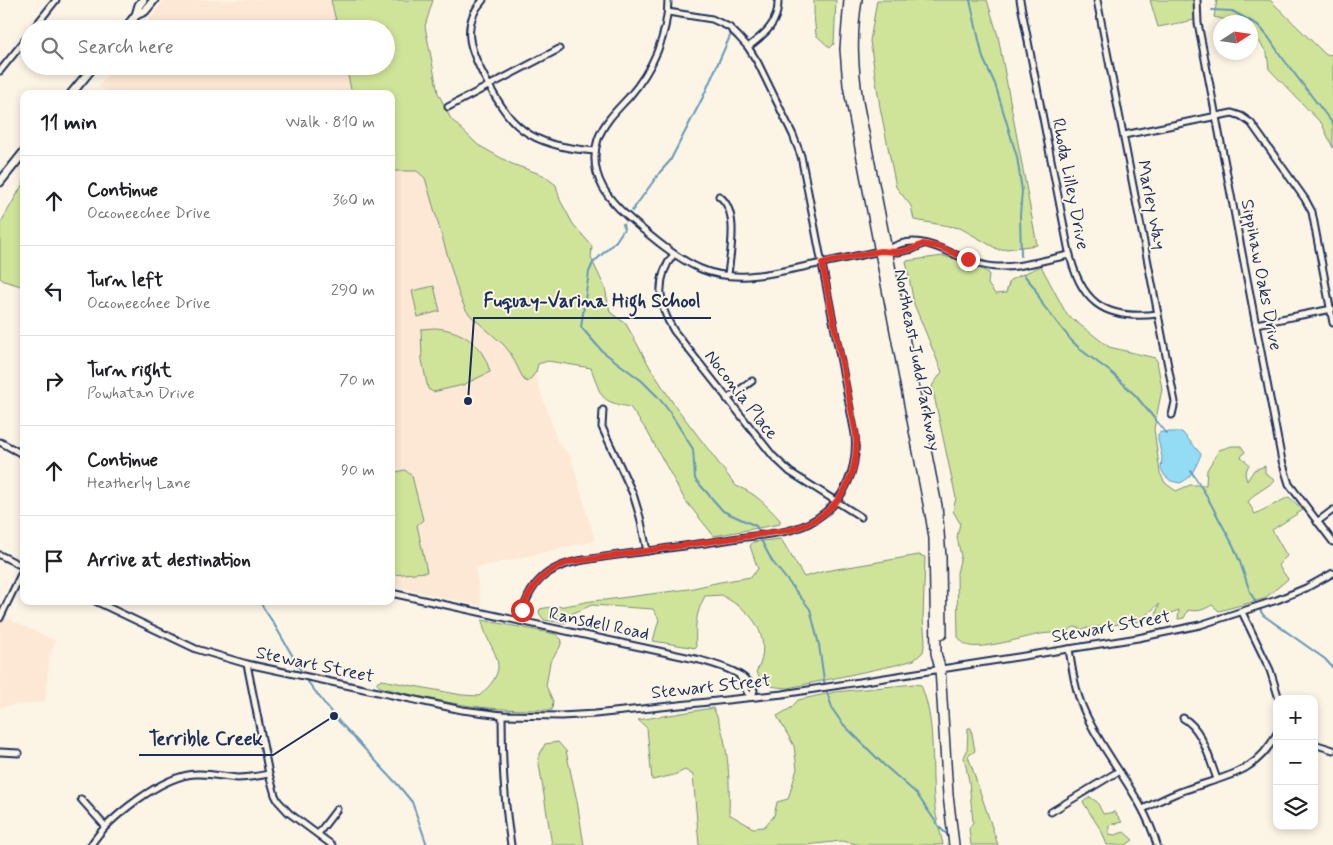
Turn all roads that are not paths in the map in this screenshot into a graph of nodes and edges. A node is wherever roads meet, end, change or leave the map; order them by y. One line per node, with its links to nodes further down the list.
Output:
1 (56, 0): 14 (street)
2 (143, 0): 13 (main road)
3 (154, 0): 13 (main road)
4 (482, 0): 21 (street)
5 (668, 0): 12 (street)
6 (778, 0): 17 (street)
7 (849, 0): 30 (highway, Northeast Judd Parkway)
8 (857, 0): 30 (highway, Northeast Judd Parkway)
9 (1020, 0): 32 (street, Rhoda Lilley Drive)
10 (1098, 0): 25 (street, Marley Way)
11 (1197, 0): 24 (street, Sippihaw Oaks Drive)
12 (668, 12): 17 (street); 26 (street)
13 (136, 15): 15 (main road)
14 (41, 20)
15 (132, 20)
16 (20, 46): 19 (street)
17 (748, 47): 33 (street)
18 (559, 49): 21 (street)
19 (0, 71)
20 (87, 75): 22 (main road)
21 (490, 85): 23 (street); 26 (street)
22 (74, 90)
23 (448, 107)
24 (1216, 116): 25 (street); 35 (street); 38 (street, Sippihaw Oaks Drive)
25 (1124, 135): 36 (street, Marley Way)
26 (596, 151): 31 (street)
27 (20, 157): 28 (main road)
28 (0, 182)
29 (719, 196): 34 (street)
30 (884, 251): 32 (street); 33 (street); 62 (highway, Northeast Judd Parkway)
31 (674, 254): 34 (street); 40 (street, Noconia Place)
32 (1070, 255): 36 (street, Rhoda Lilley Drive)
33 (822, 263): 34 (street); 45 (street)
34 (728, 276)
35 (1332, 309): 37 (street); 38 (street)
36 (1158, 314): 42 (street, Marley Way)
37 (1333, 323)
38 (1256, 324): 48 (street, Sippihaw Oaks Drive)
39 (752, 381): 40 (street)
40 (727, 399): 45 (street, Noconia Place)
41 (603, 410): 50 (street)
42 (1172, 416)
43 (0, 442): 44 (street)
44 (20, 453)
45 (836, 501): 47 (street, Noconia Place); 50 (street)
46 (1333, 510): 48 (street)
47 (861, 517)
48 (1317, 522): 49 (street, Sippihaw Oaks Drive)
49 (1333, 542)
50 (646, 551): 59 (street)
51 (0, 555): 52 (street)
52 (20, 565)
53 (1333, 572): 57 (street, Stewart Street)
54 (20, 576): 58 (street)
55 (395, 594): 59 (street, Ransdell Road)
56 (104, 605): 61 (street, Stewart Street)
57 (1242, 612): 60 (street, Stewart Street); 63 (street)
58 (0, 618)
59 (520, 621): 64 (street, Ransdell Road)
60 (1069, 649): 62 (street, Stewart Street); 72 (street)
61 (247, 664): 65 (street, Stewart Street); 73 (street)
62 (940, 668): 64 (street, Stewart Street); 84 (highway, Northeast Judd Parkway)
63 (1278, 695)
64 (752, 697): 65 (street, Stewart Street)
65 (502, 715): 83 (street)
66 (1183, 718): 74 (street)
67 (1273, 740): 74 (street)
68 (1318, 745): 69 (street)
69 (1333, 750)
70 (0, 752): 71 (street)
71 (19, 753)
72 (1119, 771): 77 (street); 78 (street)
73 (269, 774): 79 (street); 80 (street)
74 (1217, 779): 77 (street)
75 (81, 799): 79 (street)
76 (337, 809): 80 (street)
77 (1143, 809): 85 (street)
78 (1051, 812)
79 (105, 826): 81 (street)
80 (318, 834): 82 (street)
81 (91, 845)
82 (332, 845)
83 (511, 845)
84 (954, 845)
85 (1158, 845)

